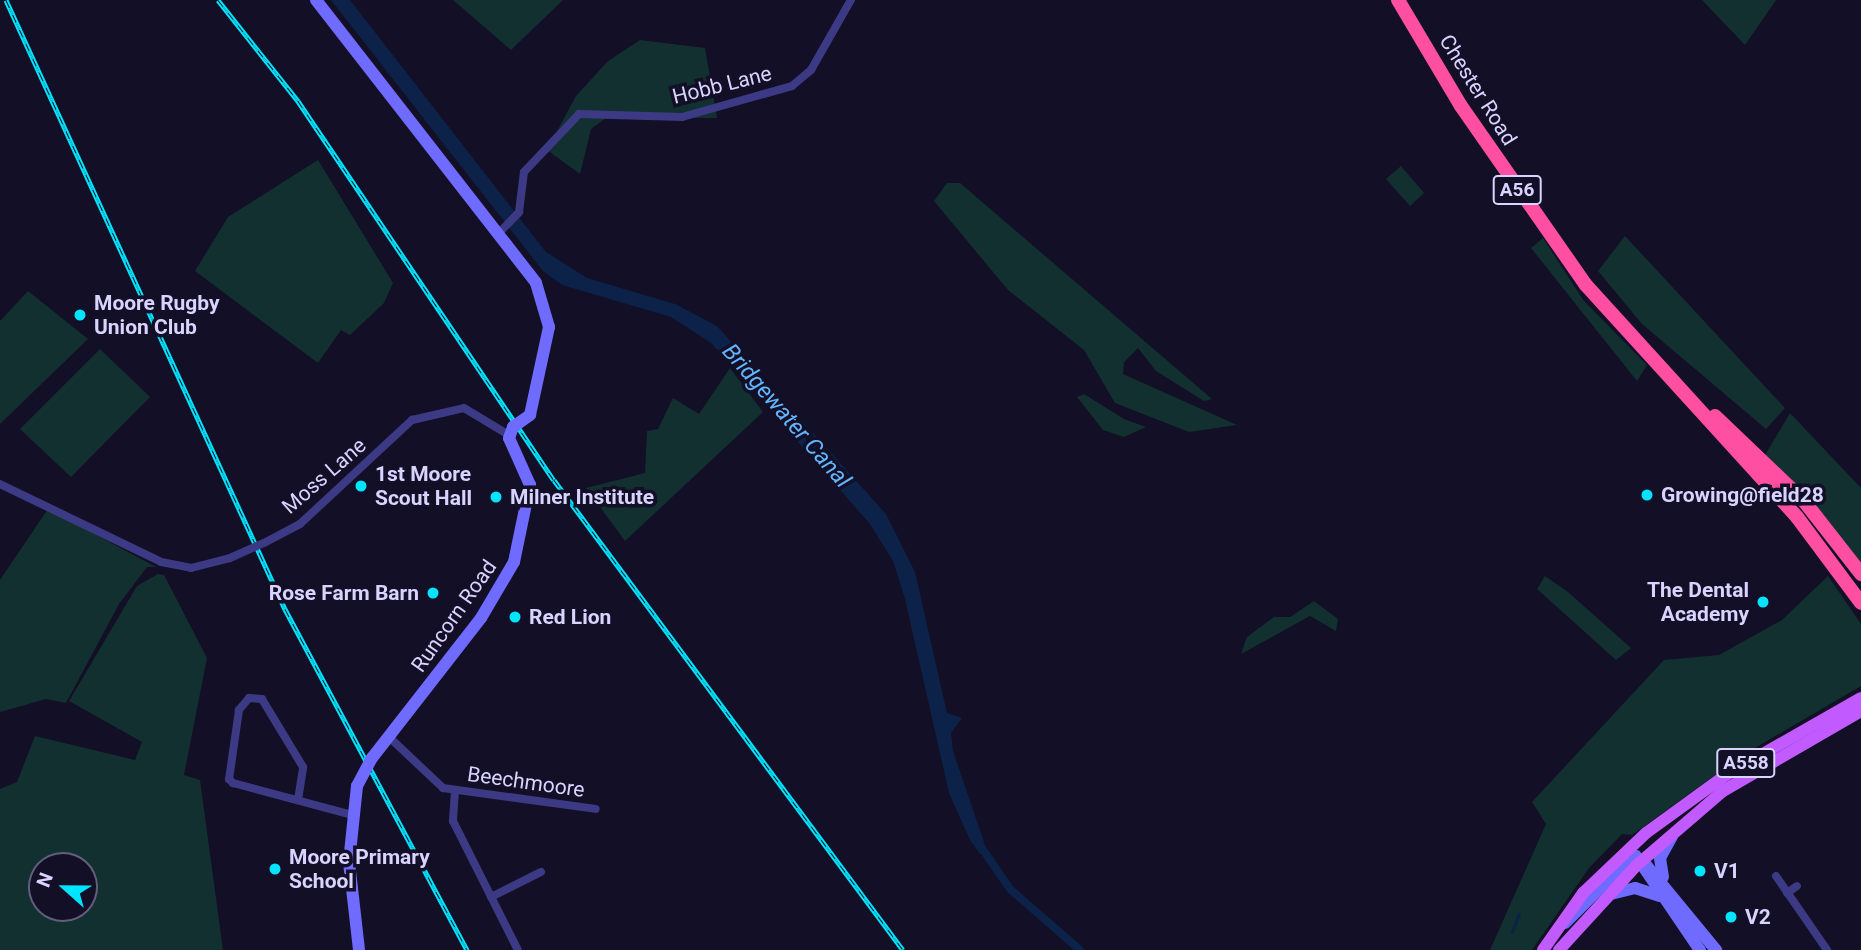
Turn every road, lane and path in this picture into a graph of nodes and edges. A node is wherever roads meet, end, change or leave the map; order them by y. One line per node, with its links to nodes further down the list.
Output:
1 (316, 0): 4 (street)
2 (851, 0): 4 (street, Hobb Lane)
3 (1398, 0): 5 (highway, Chester Road / A56)
4 (501, 231): 6 (street, bridge)
5 (1656, 364): 8 (highway, Chester Road / A56); 9 (highway, Chester Road / A56)
6 (511, 431): 7 (street, Moss Lane, bridge); 12 (street, Runcorn Road)
7 (0, 484)
8 (1861, 574)
9 (1861, 603)
10 (1861, 698): 18 (main road, A558)
11 (1861, 711): 17 (main road, A558)
12 (388, 736): 13 (street, Beechmoore); 16 (street, Runcorn Road, bridge)
13 (456, 791): 15 (street, Beechmoore); 27 (street)
14 (298, 800): 14 (street); 16 (street)
15 (596, 809)
16 (349, 814): 29 (street, Runcorn Road)
17 (1674, 832): 19 (main road, A558); 22 (street)
18 (1639, 839): 19 (street); 28 (main road, A558)
19 (1638, 861): 22 (street); 25 (main road, A558); 26 (street); 28 (street)
20 (541, 873): 27 (street)
21 (1776, 876): 24 (street)
22 (1666, 882): 34 (street)
23 (1797, 886): 24 (street)
24 (1787, 893): 35 (street)
25 (1607, 895): 26 (street); 32 (main road, A558)
26 (1661, 896): 33 (street)
27 (491, 897): 30 (street)
28 (1551, 936): 31 (main road, A558)
29 (359, 950)
30 (518, 950)
31 (1543, 950)
32 (1559, 950)
33 (1700, 950)
34 (1716, 950)
35 (1828, 950)

